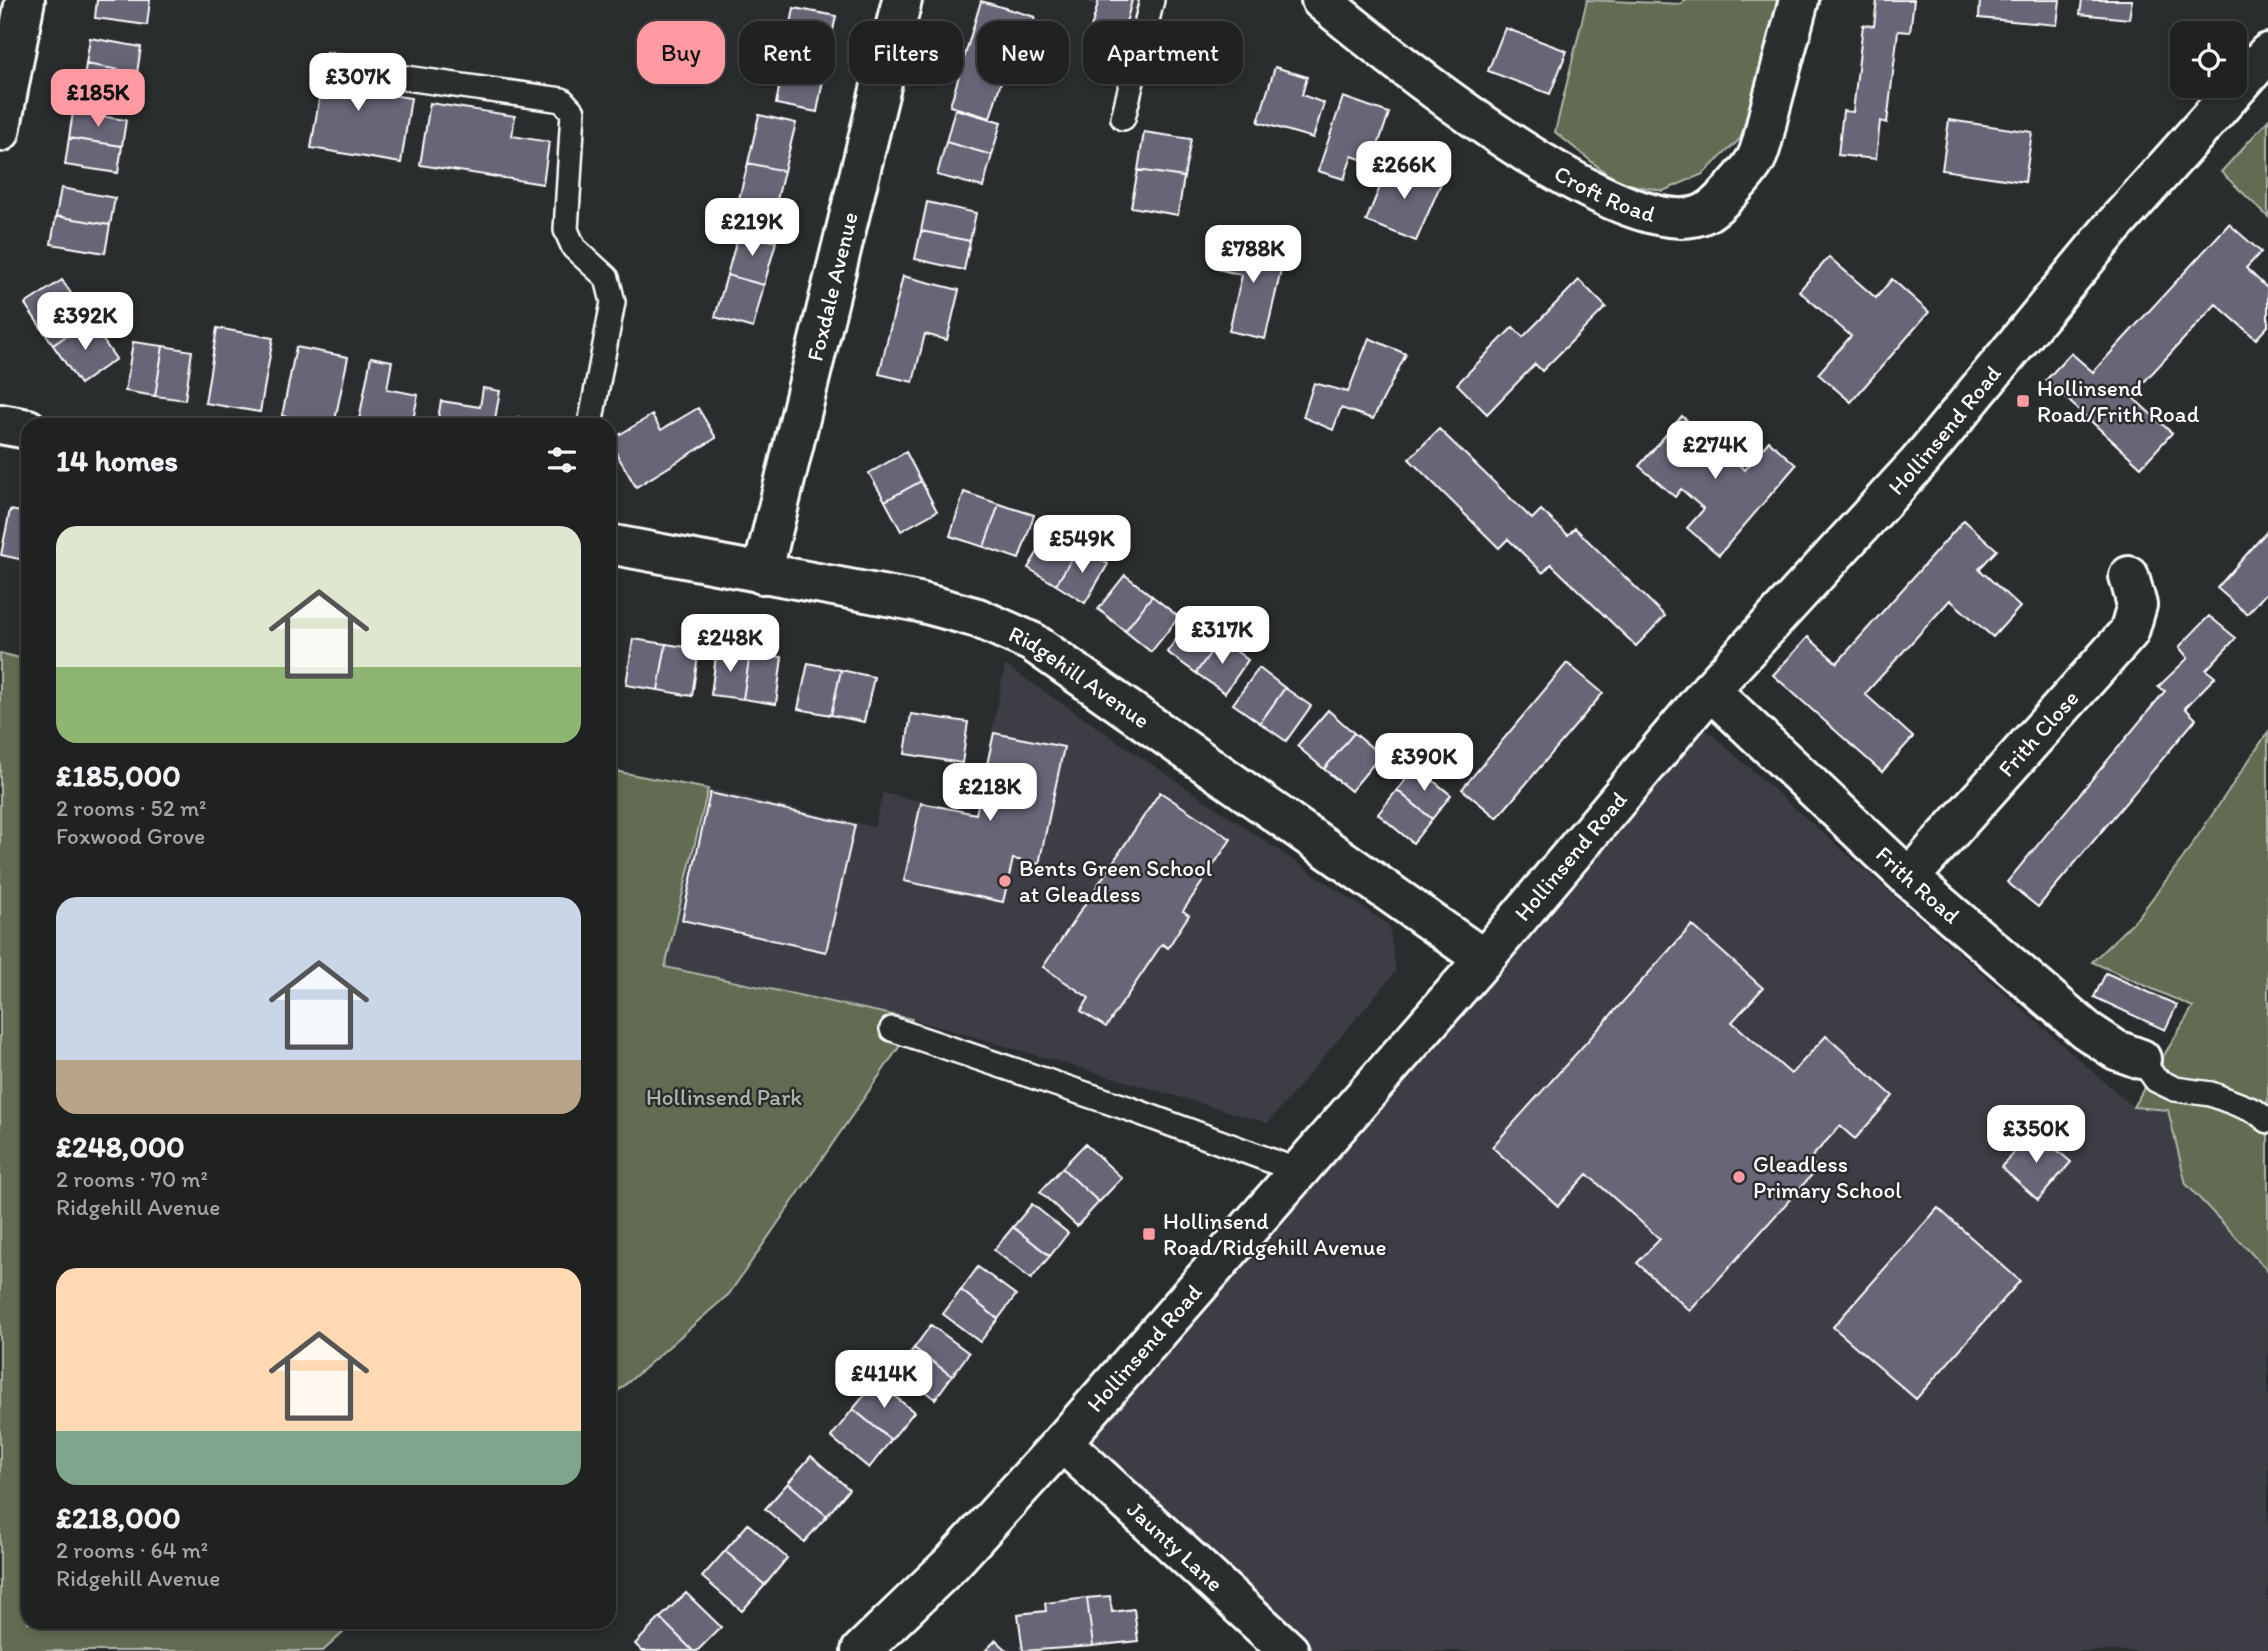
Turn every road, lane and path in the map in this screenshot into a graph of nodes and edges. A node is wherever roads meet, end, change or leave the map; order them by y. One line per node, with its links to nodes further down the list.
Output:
1 (25, 0): 9 (street)
2 (902, 0): 14 (street, Foxdale Avenue)
3 (1152, 0): 8 (lane)
4 (1321, 0): 5 (street, Croft Road)
5 (1799, 0)
6 (2268, 53): 16 (street, Hollinsend Road)
7 (392, 76): 10 (lane)
8 (1123, 118)
9 (0, 132)
10 (591, 418)
11 (0, 424): 12 (street)
12 (21, 428)
13 (616, 545): 14 (street, Ridgehill Avenue)
14 (762, 574): 18 (street, Ridgehill Avenue)
15 (2129, 576): 17 (street, Frith Close)
16 (1710, 690): 17 (street, Frith Road); 18 (street, Hollinsend Road)
17 (1909, 878): 20 (street, Frith Road)
18 (1484, 959): 22 (street, Hollinsend Road)
19 (892, 1029): 22 (lane)
20 (2141, 1059): 21 (lane)
21 (2268, 1121)
22 (1299, 1171): 23 (street, Hollinsend Road)
23 (1062, 1442): 24 (street, Hollinsend Road); 25 (street, Jaunty Lane)
24 (861, 1651)
25 (1289, 1651)

